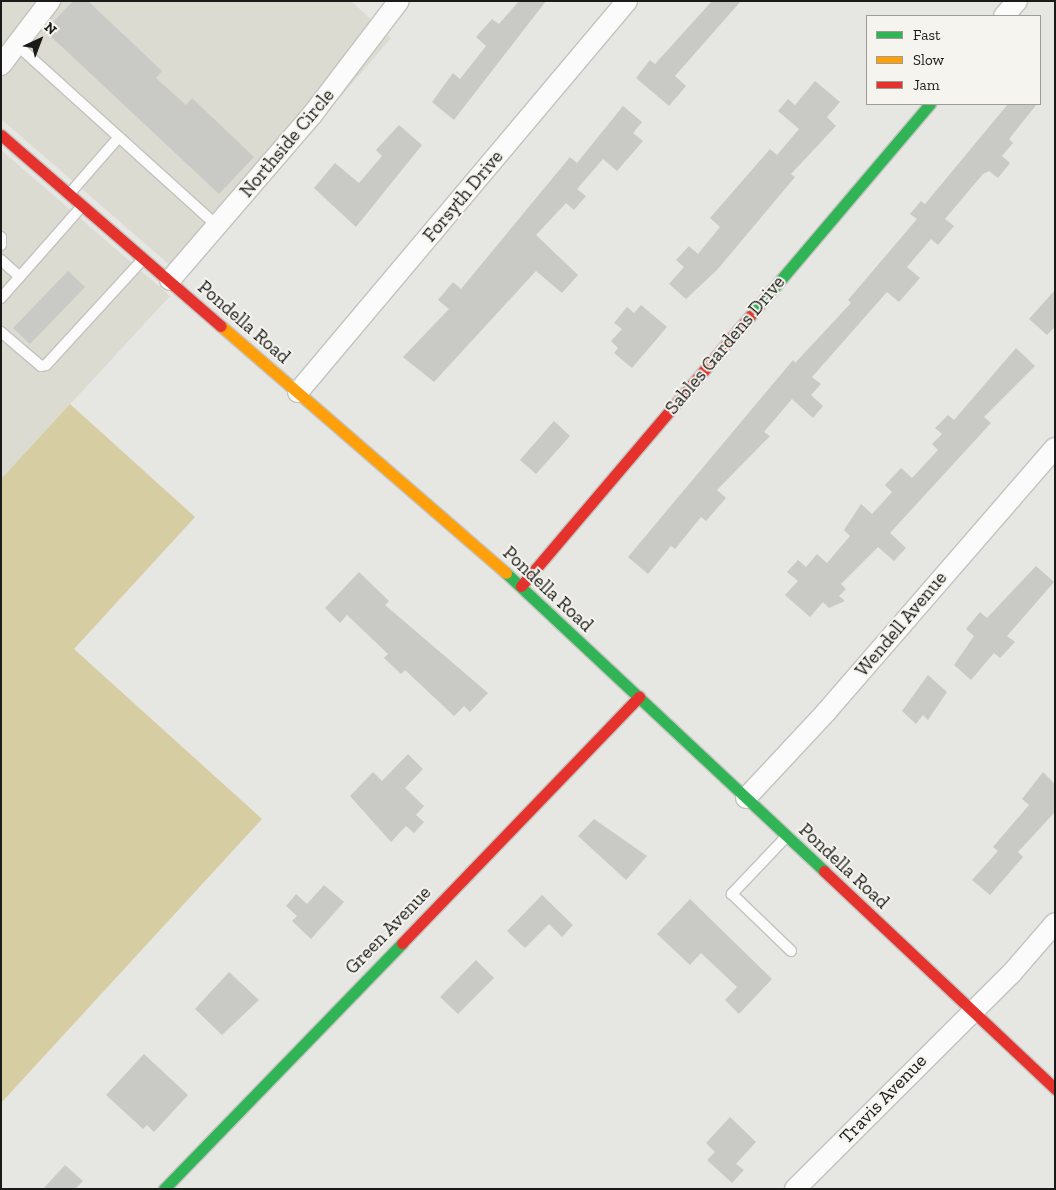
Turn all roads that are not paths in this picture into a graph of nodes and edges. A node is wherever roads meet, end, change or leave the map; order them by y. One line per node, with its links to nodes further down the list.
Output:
1 (50, 1): 6 (street)
2 (399, 1): 13 (street, Northside Circle)
3 (627, 1): 22 (street, Forsyth Drive)
4 (1017, 1): 5 (street)
5 (1005, 15)
6 (17, 45): 7 (street); 10 (lane)
7 (1, 65)
8 (929, 105): 24 (main road, Sables Gardens Drive)
9 (1, 135): 11 (main road, Pondella Road)
10 (119, 137): 11 (lane); 13 (lane)
11 (70, 194): 12 (main road, Pondella Road)
12 (83, 206): 16 (main road, Pondella Road); 18 (lane)
13 (217, 226): 19 (street, Northside Circle)
14 (1, 238): 15 (lane)
15 (1, 245)
16 (144, 258): 19 (main road, Pondella Road); 21 (lane)
17 (1, 260): 18 (lane)
18 (20, 277): 20 (lane)
19 (170, 280): 22 (main road, Pondella Road)
20 (1, 298)
21 (1, 332)
22 (298, 392): 24 (main road, Pondella Road)
23 (1055, 448): 26 (street, Wendell Avenue)
24 (521, 586): 25 (main road, Pondella Road)
25 (639, 697): 26 (main road, Pondella Road); 32 (main road, Green Avenue)
26 (746, 798): 27 (main road, Pondella Road)
27 (787, 836): 29 (lane); 30 (main road, Pondella Road)
28 (1055, 923): 30 (street, Travis Avenue)
29 (791, 951)
30 (972, 1010): 31 (main road, Pondella Road); 33 (street, Travis Avenue)
31 (1055, 1089)
32 (164, 1189)
33 (795, 1189)

